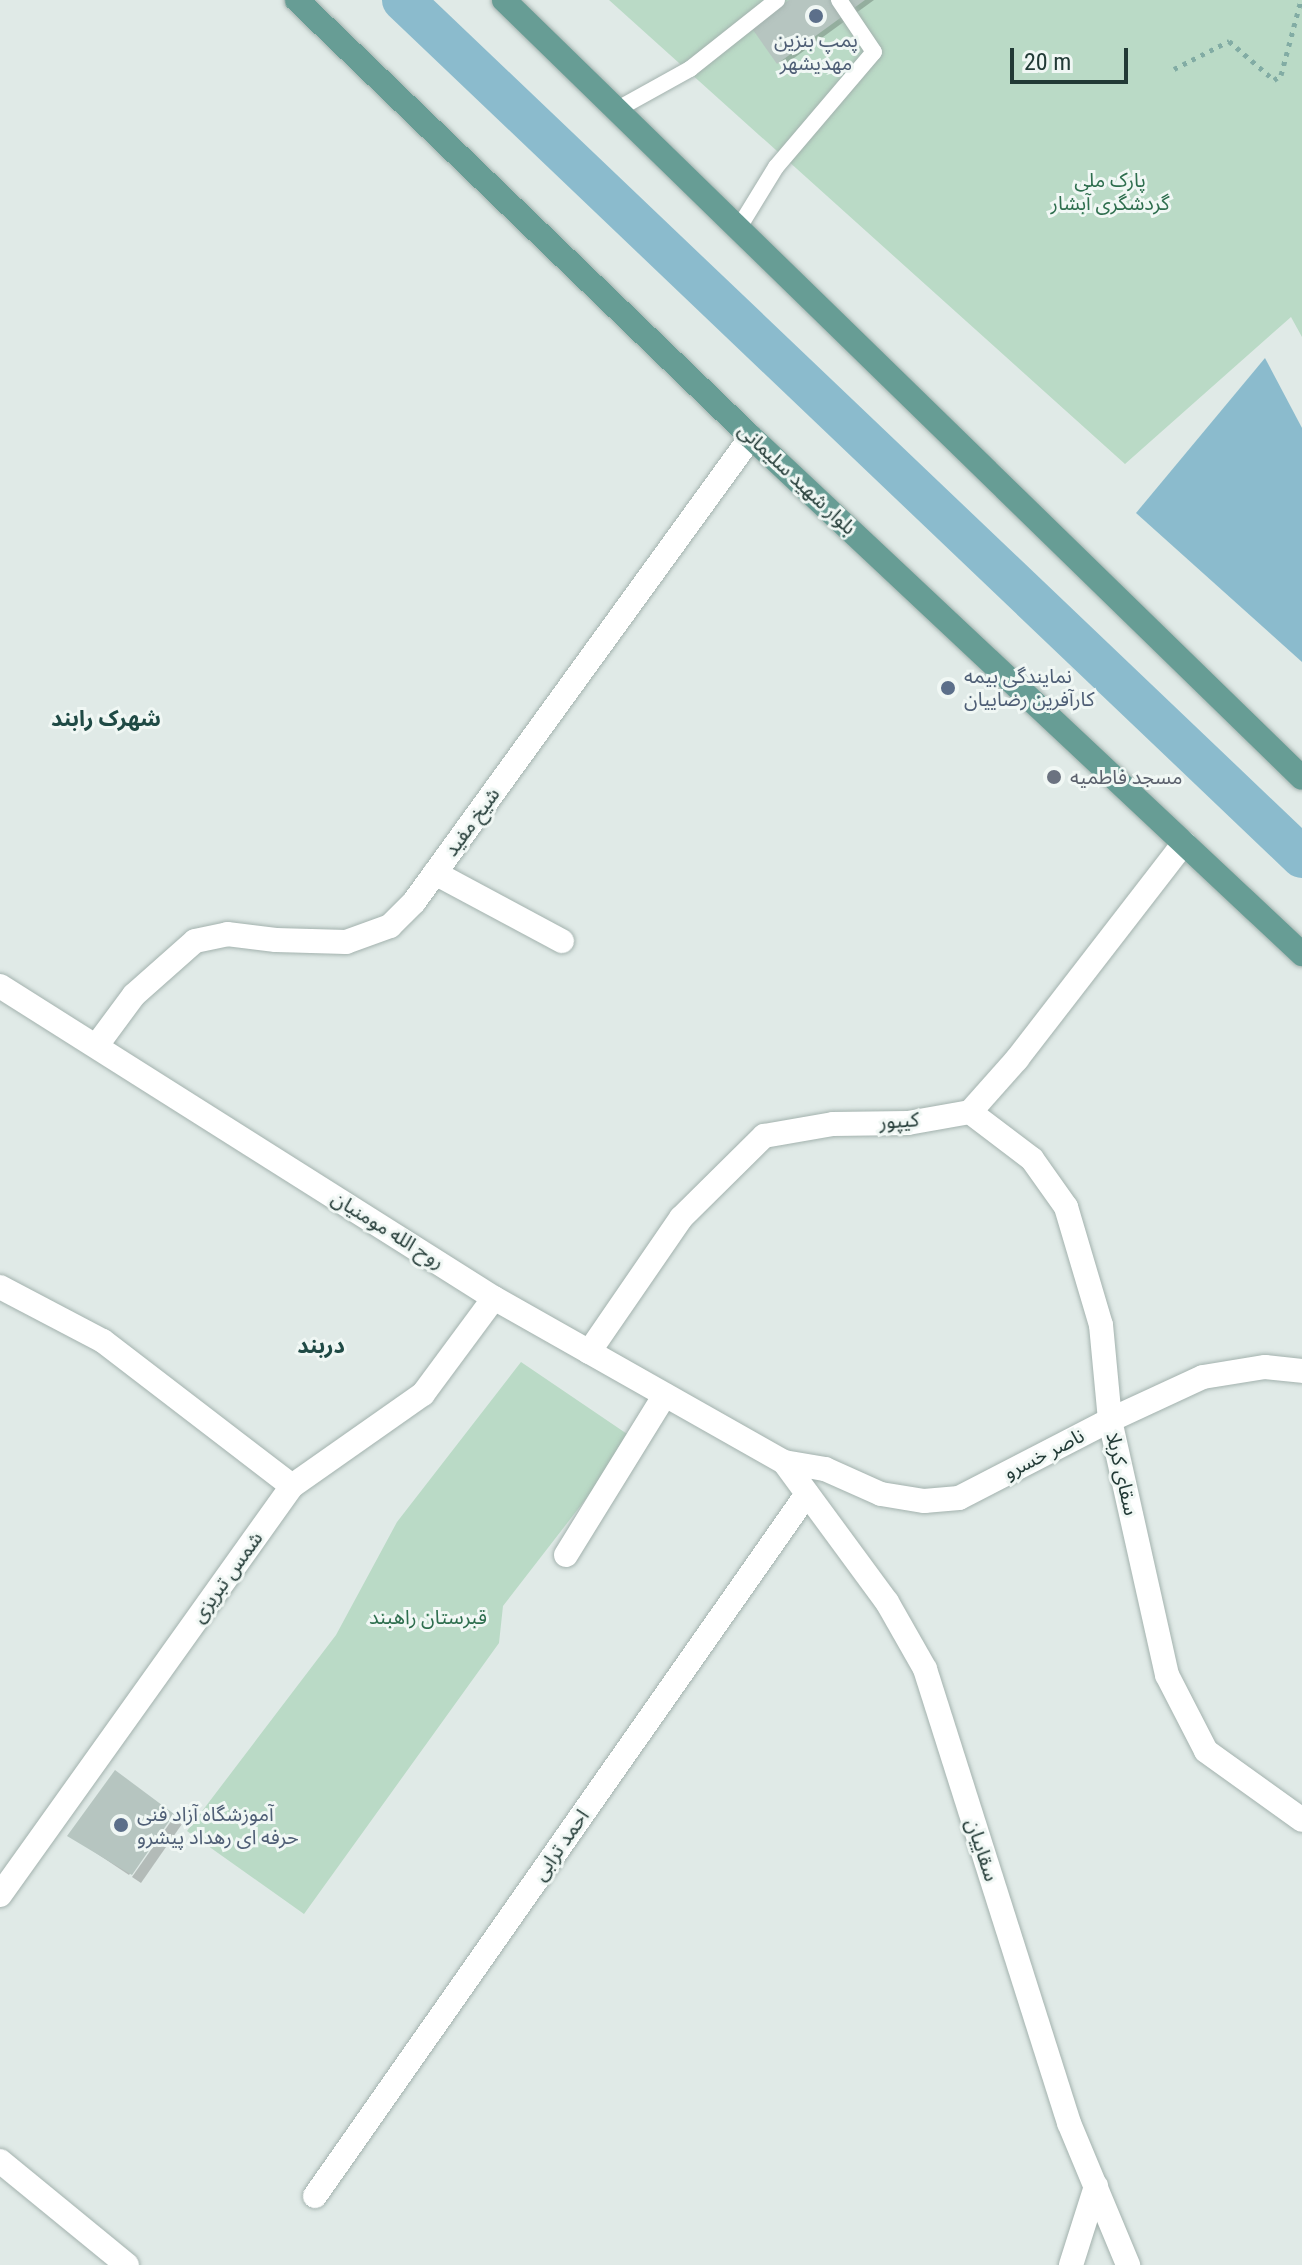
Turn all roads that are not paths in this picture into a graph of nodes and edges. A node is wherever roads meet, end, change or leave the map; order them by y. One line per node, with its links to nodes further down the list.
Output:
1 (297, 0): 7 (main road, بلوار شهید سلیمانی)
2 (504, 0): 5 (main road)
3 (777, 0): 5 (lane)
4 (839, 0): 6 (lane)
5 (616, 110): 6 (main road)
6 (738, 229): 8 (main road)
7 (751, 437): 9 (main road, بلوار شهید سلیمانی); 10 (street, شیخ مفید)
8 (1302, 778)
9 (1184, 843): 12 (main road, بلوار شهید سلیمانی); 15 (street)
10 (435, 873): 11 (street); 14 (street, شیخ مفید)
11 (562, 941)
12 (1302, 954)
13 (0, 986): 14 (street, روح الله مومنیان)
14 (97, 1045): 17 (street, روح الله مومنیان)
15 (970, 1112): 18 (street, کیپور); 21 (street, سقای کربلا)
16 (0, 1287): 23 (street)
17 (494, 1298): 18 (street, روح الله مومنیان); 23 (street, شمس تبریزی)
18 (589, 1352): 20 (street, روح الله مومنیان)
19 (1302, 1371): 21 (street, ناصر خسرو)
20 (665, 1395): 22 (street, روح الله مومنیان); 25 (street)
21 (1110, 1420): 22 (street, ناصر خسرو); 26 (street, سقای کربلا)
22 (784, 1462): 24 (street, سقاییان)
23 (292, 1486): 27 (street, شمس تبریزی)
24 (807, 1494): 29 (street, سقاییان); 30 (street, احمد ترابی)
25 (566, 1555)
26 (1302, 1820)
27 (0, 1895)
28 (0, 2161): 31 (street)
29 (1096, 2186): 32 (street); 33 (street, سقاییان)
30 (315, 2196)
31 (127, 2265)
32 (1071, 2265)
33 (1128, 2265)

